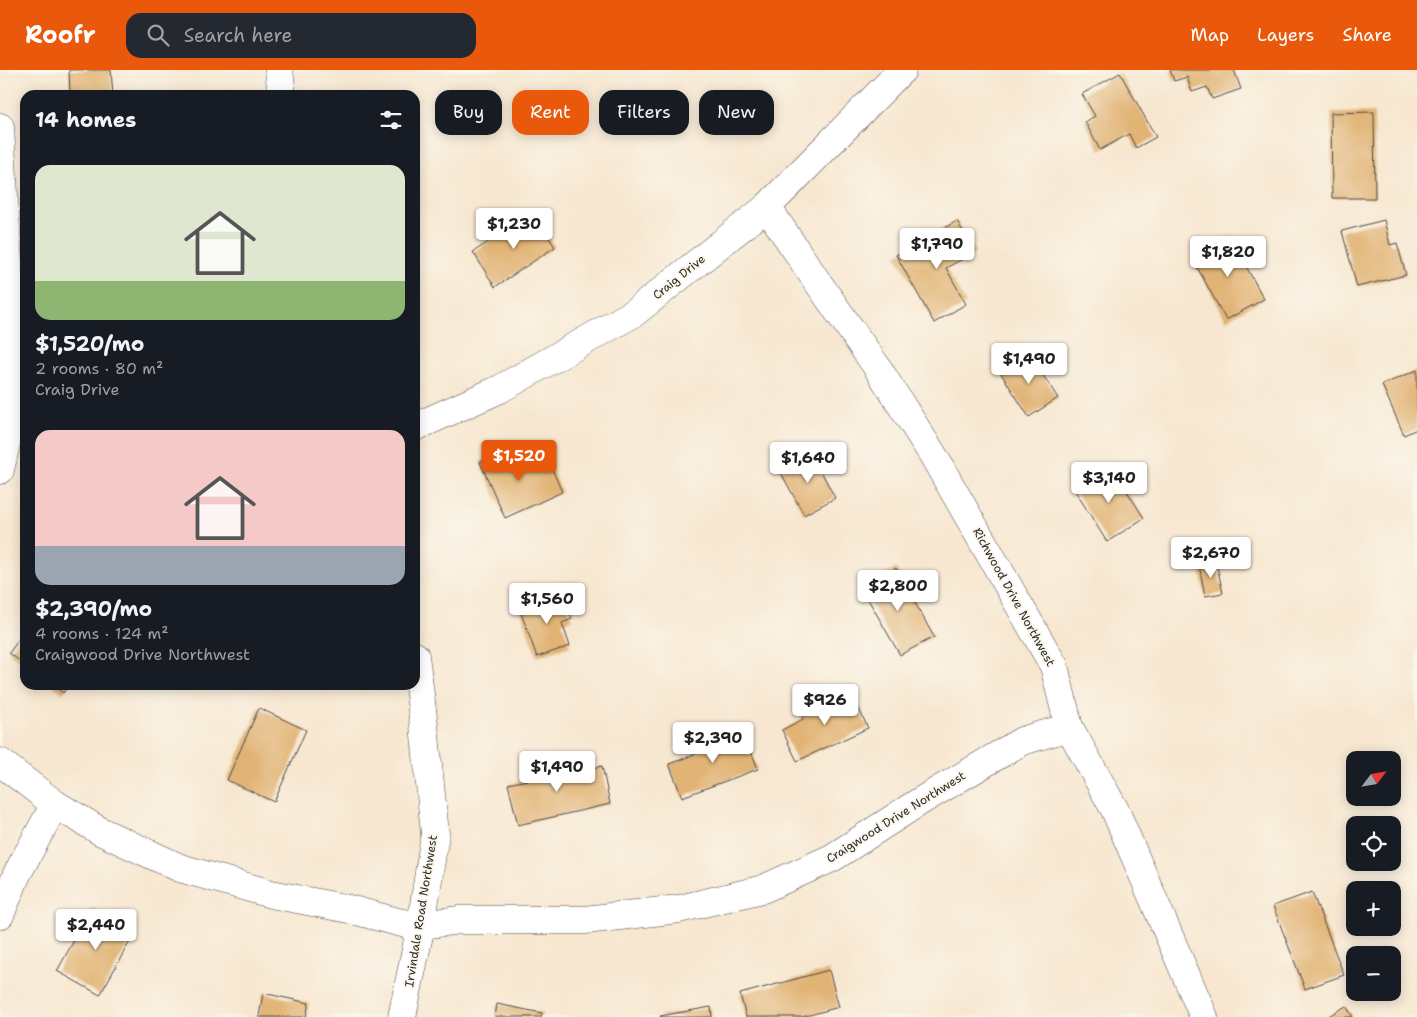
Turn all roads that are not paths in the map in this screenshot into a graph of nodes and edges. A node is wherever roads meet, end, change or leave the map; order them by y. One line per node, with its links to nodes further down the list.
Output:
1 (279, 70): 3 (street)
2 (902, 70): 5 (street, Craig Drive)
3 (281, 90)
4 (0, 127): 7 (street)
5 (767, 207): 6 (street, Craig Drive); 9 (street, Richwood Drive Northwest)
6 (420, 425)
7 (0, 470)
8 (419, 690): 13 (street, Irvindale Road Northwest)
9 (1069, 727): 13 (street, Craigwood Drive Northwest); 15 (street, Richwood Drive Northwest)
10 (0, 762): 11 (street, Craigwood Drive Northwest)
11 (55, 804): 12 (street); 13 (street, Craigwood Drive Northwest)
12 (0, 915)
13 (421, 925): 14 (street, Irvindale Road Northwest)
14 (402, 1017)
15 (1204, 1017)

